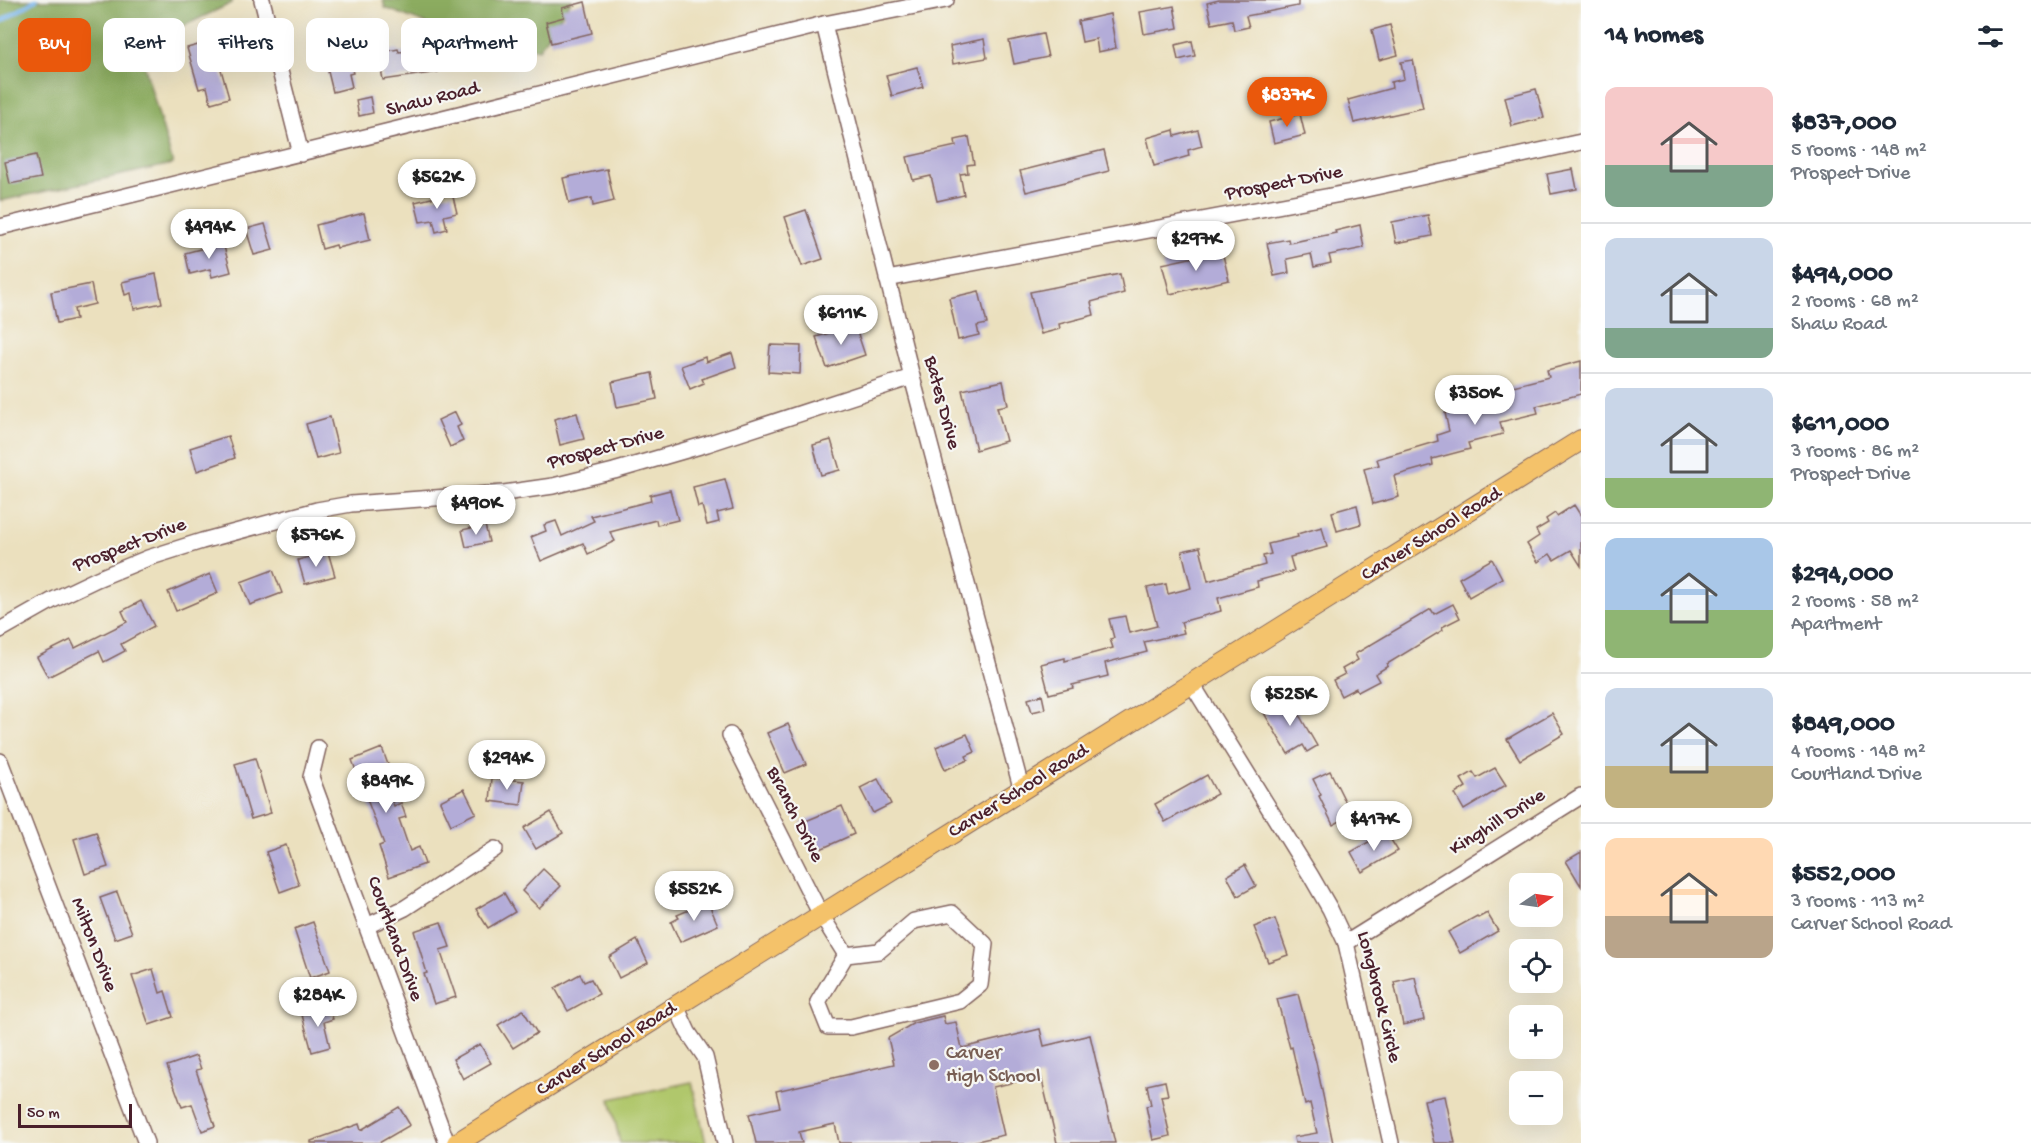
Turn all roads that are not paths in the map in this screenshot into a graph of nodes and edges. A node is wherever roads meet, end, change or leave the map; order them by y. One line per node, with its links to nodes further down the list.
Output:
1 (946, 0): 3 (street, Shaw Road)
2 (263, 3): 5 (street)
3 (824, 24): 5 (street, Shaw Road); 7 (street, Bates Drive)
4 (1581, 142): 7 (street, Prospect Drive)
5 (301, 154): 6 (street, Shaw Road)
6 (0, 227)
7 (887, 279): 8 (street, Bates Drive)
8 (912, 377): 10 (street, Prospect Drive); 15 (street, Bates Drive)
9 (1581, 440): 11 (main road, Carver School Road)
10 (0, 630)
11 (1192, 684): 15 (main road, Carver School Road); 20 (street, Longbrook Circle)
12 (730, 735): 18 (street, Branch Drive)
13 (318, 748): 19 (street, Courtland Drive)
14 (0, 761): 23 (street, Milton Drive)
15 (1022, 790): 18 (main road, Carver School Road)
16 (1581, 796): 20 (street, Kinghill Drive)
17 (495, 849): 19 (street)
18 (821, 915): 21 (street, Branch Drive); 22 (main road, Carver School Road)
19 (367, 926): 24 (street, Courtland Drive)
20 (1346, 943): 27 (street, Longbrook Circle)
21 (846, 955): 21 (street)
22 (676, 1006): 25 (main road, Carver School Road); 26 (street)
23 (146, 1143)
24 (447, 1143)
25 (457, 1143)
26 (725, 1143)
27 (1391, 1143)

